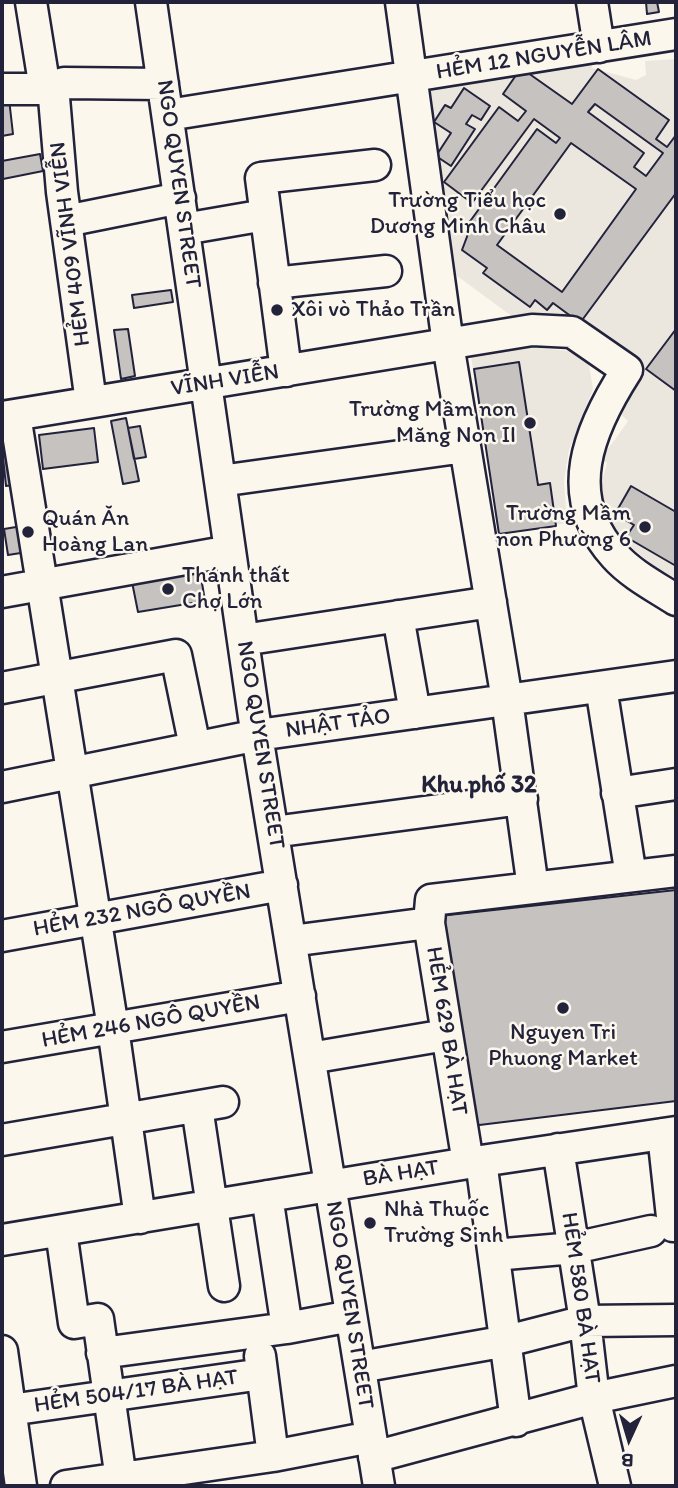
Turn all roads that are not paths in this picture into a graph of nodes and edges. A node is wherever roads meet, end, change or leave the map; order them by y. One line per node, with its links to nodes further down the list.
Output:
1 (32, 2): 9 (street, HẺM 409 VĨNH VIỄN)
2 (151, 2): 8 (street, NGO QUYEN STREET)
3 (401, 2): 7 (street)
4 (592, 2): 6 (street)
5 (676, 34): 6 (street, HẺM 12 NGUYỄN LÂM)
6 (599, 47): 7 (street, HẺM 12 NGUYỄN LÂM)
7 (411, 77): 11 (street, HẺM 12 NGUYỄN LÂM); 19 (street)
8 (163, 84): 9 (street); 11 (street, NGO QUYEN STREET)
9 (49, 88): 10 (street); 15 (street, HẺM 409 VĨNH VIỄN)
10 (2, 89)
11 (167, 114): 13 (street, NGO QUYEN STREET)
12 (375, 164): 14 (street)
13 (180, 198): 15 (street); 16 (street, NGO QUYEN STREET)
14 (265, 215): 16 (street); 18 (street)
15 (66, 221): 22 (street, HẺM 409 VĨNH VIỄN)
16 (184, 229): 21 (street, NGO QUYEN STREET)
17 (386, 271): 18 (street)
18 (274, 283): 20 (street)
19 (448, 344): 20 (street, VĨNH VIỄN); 24 (street); 29 (street, VĨNH VIỄN)
20 (286, 370): 21 (street, VĨNH VIỄN)
21 (206, 384): 22 (street, VĨNH VIỄN); 25 (street, NGO QUYEN STREET)
22 (91, 402): 23 (street, VĨNH VIỄN)
23 (8, 416): 27 (street)
24 (465, 447): 25 (street); 30 (street)
25 (220, 481): 26 (street, NGO QUYEN STREET)
26 (230, 551): 27 (street); 32 (street, NGO QUYEN STREET)
27 (41, 585): 28 (street); 34 (street)
28 (2, 592)
29 (676, 600)
30 (491, 602): 31 (street); 37 (street)
31 (398, 616): 32 (street); 38 (street)
32 (243, 640): 39 (street, NGO QUYEN STREET)
33 (676, 676): 35 (street, NHẬT TẢO)
34 (55, 678): 36 (street); 40 (street); 41 (street)
35 (601, 687): 37 (street, NHẬT TẢO); 44 (street)
36 (2, 688)
37 (508, 700): 38 (street, NHẬT TẢO); 45 (street)
38 (415, 713): 39 (street, NHẬT TẢO)
39 (258, 735): 40 (street, NHẬT TẢO); 46 (street, NGO QUYEN STREET)
40 (195, 747): 41 (street, NHẬT TẢO)
41 (70, 774): 43 (street, NHẬT TẢO); 52 (street)
42 (676, 784): 44 (street)
43 (2, 787)
44 (617, 793): 48 (street)
45 (522, 799): 46 (street); 50 (street)
46 (273, 832): 49 (street, NGO QUYEN STREET)
47 (676, 871): 48 (street)
48 (631, 876): 50 (street)
49 (282, 885): 52 (street, HẺM 232 NGÔ QUYỀN); 54 (street, NGO QUYEN STREET)
50 (533, 888): 51 (street)
51 (430, 911): 54 (street); 57 (street, HẺM 629 BÀ HẠT)
52 (95, 919): 53 (street, HẺM 232 NGÔ QUYỀN); 56 (street)
53 (2, 936)
54 (291, 941): 55 (street, NGO QUYEN STREET)
55 (300, 996): 56 (street, HẺM 246 NGÔ QUYỀN); 59 (street, NGO QUYEN STREET)
56 (113, 1028): 58 (street, HẺM 246 NGÔ QUYỀN); 60 (street)
57 (446, 1035): 59 (street); 64 (street, HẺM 629 BÀ HẠT)
58 (2, 1048)
59 (310, 1058): 65 (street, NGO QUYEN STREET)
60 (125, 1119): 62 (street); 67 (street); 68 (street)
61 (669, 1133): 63 (street, BÀ HẠT); 69 (street)
62 (2, 1139)
63 (558, 1149): 64 (street, BÀ HẠT); 72 (street, HẺM 580 BÀ HẠT)
64 (474, 1162): 65 (street, BÀ HẠT); 73 (street, HẺM 629 BÀ HẠT)
65 (330, 1185): 66 (street, BÀ HẠT); 75 (street, NGO QUYEN STREET)
66 (267, 1196): 67 (street, BÀ HẠT); 78 (street)
67 (212, 1205): 68 (street, BÀ HẠT); 74 (street)
68 (139, 1218): 70 (street, BÀ HẠT)
69 (667, 1228): 72 (street)
70 (61, 1231): 71 (street, BÀ HẠT); 82 (street)
71 (2, 1240)
72 (574, 1248): 73 (street); 77 (street, HẺM 580 BÀ HẠT)
73 (494, 1255): 80 (street, HẺM 629 BÀ HẠT)
74 (223, 1286)
75 (351, 1316): 78 (street); 83 (street, NGO QUYEN STREET)
76 (676, 1320): 77 (street)
77 (585, 1321): 80 (street); 87 (street, HẺM 580 BÀ HẠT)
78 (287, 1328): 79 (street)
79 (257, 1332): 82 (street); 84 (street)
80 (507, 1341): 83 (street); 89 (street, HẺM 629 BÀ HẠT)
81 (2, 1352): 88 (street)
82 (102, 1353): 86 (street)
83 (360, 1367): 90 (street, NGO QUYEN STREET)
84 (262, 1374): 86 (street, HẺM 504/17 BÀ HẠT); 91 (street)
85 (676, 1381): 87 (street)
86 (108, 1395): 88 (street, HẺM 504/17 BÀ HẠT); 92 (street)
87 (594, 1398): 89 (street); 96 (street, HẺM 580 BÀ HẠT)
88 (8, 1417): 93 (street)
89 (516, 1421): 90 (street)
90 (372, 1447): 91 (street); 95 (street, NGO QUYEN STREET)
91 (273, 1456): 92 (street)
92 (121, 1482): 94 (street)
93 (21, 1486)
94 (66, 1486)
95 (379, 1486)
96 (615, 1486)

